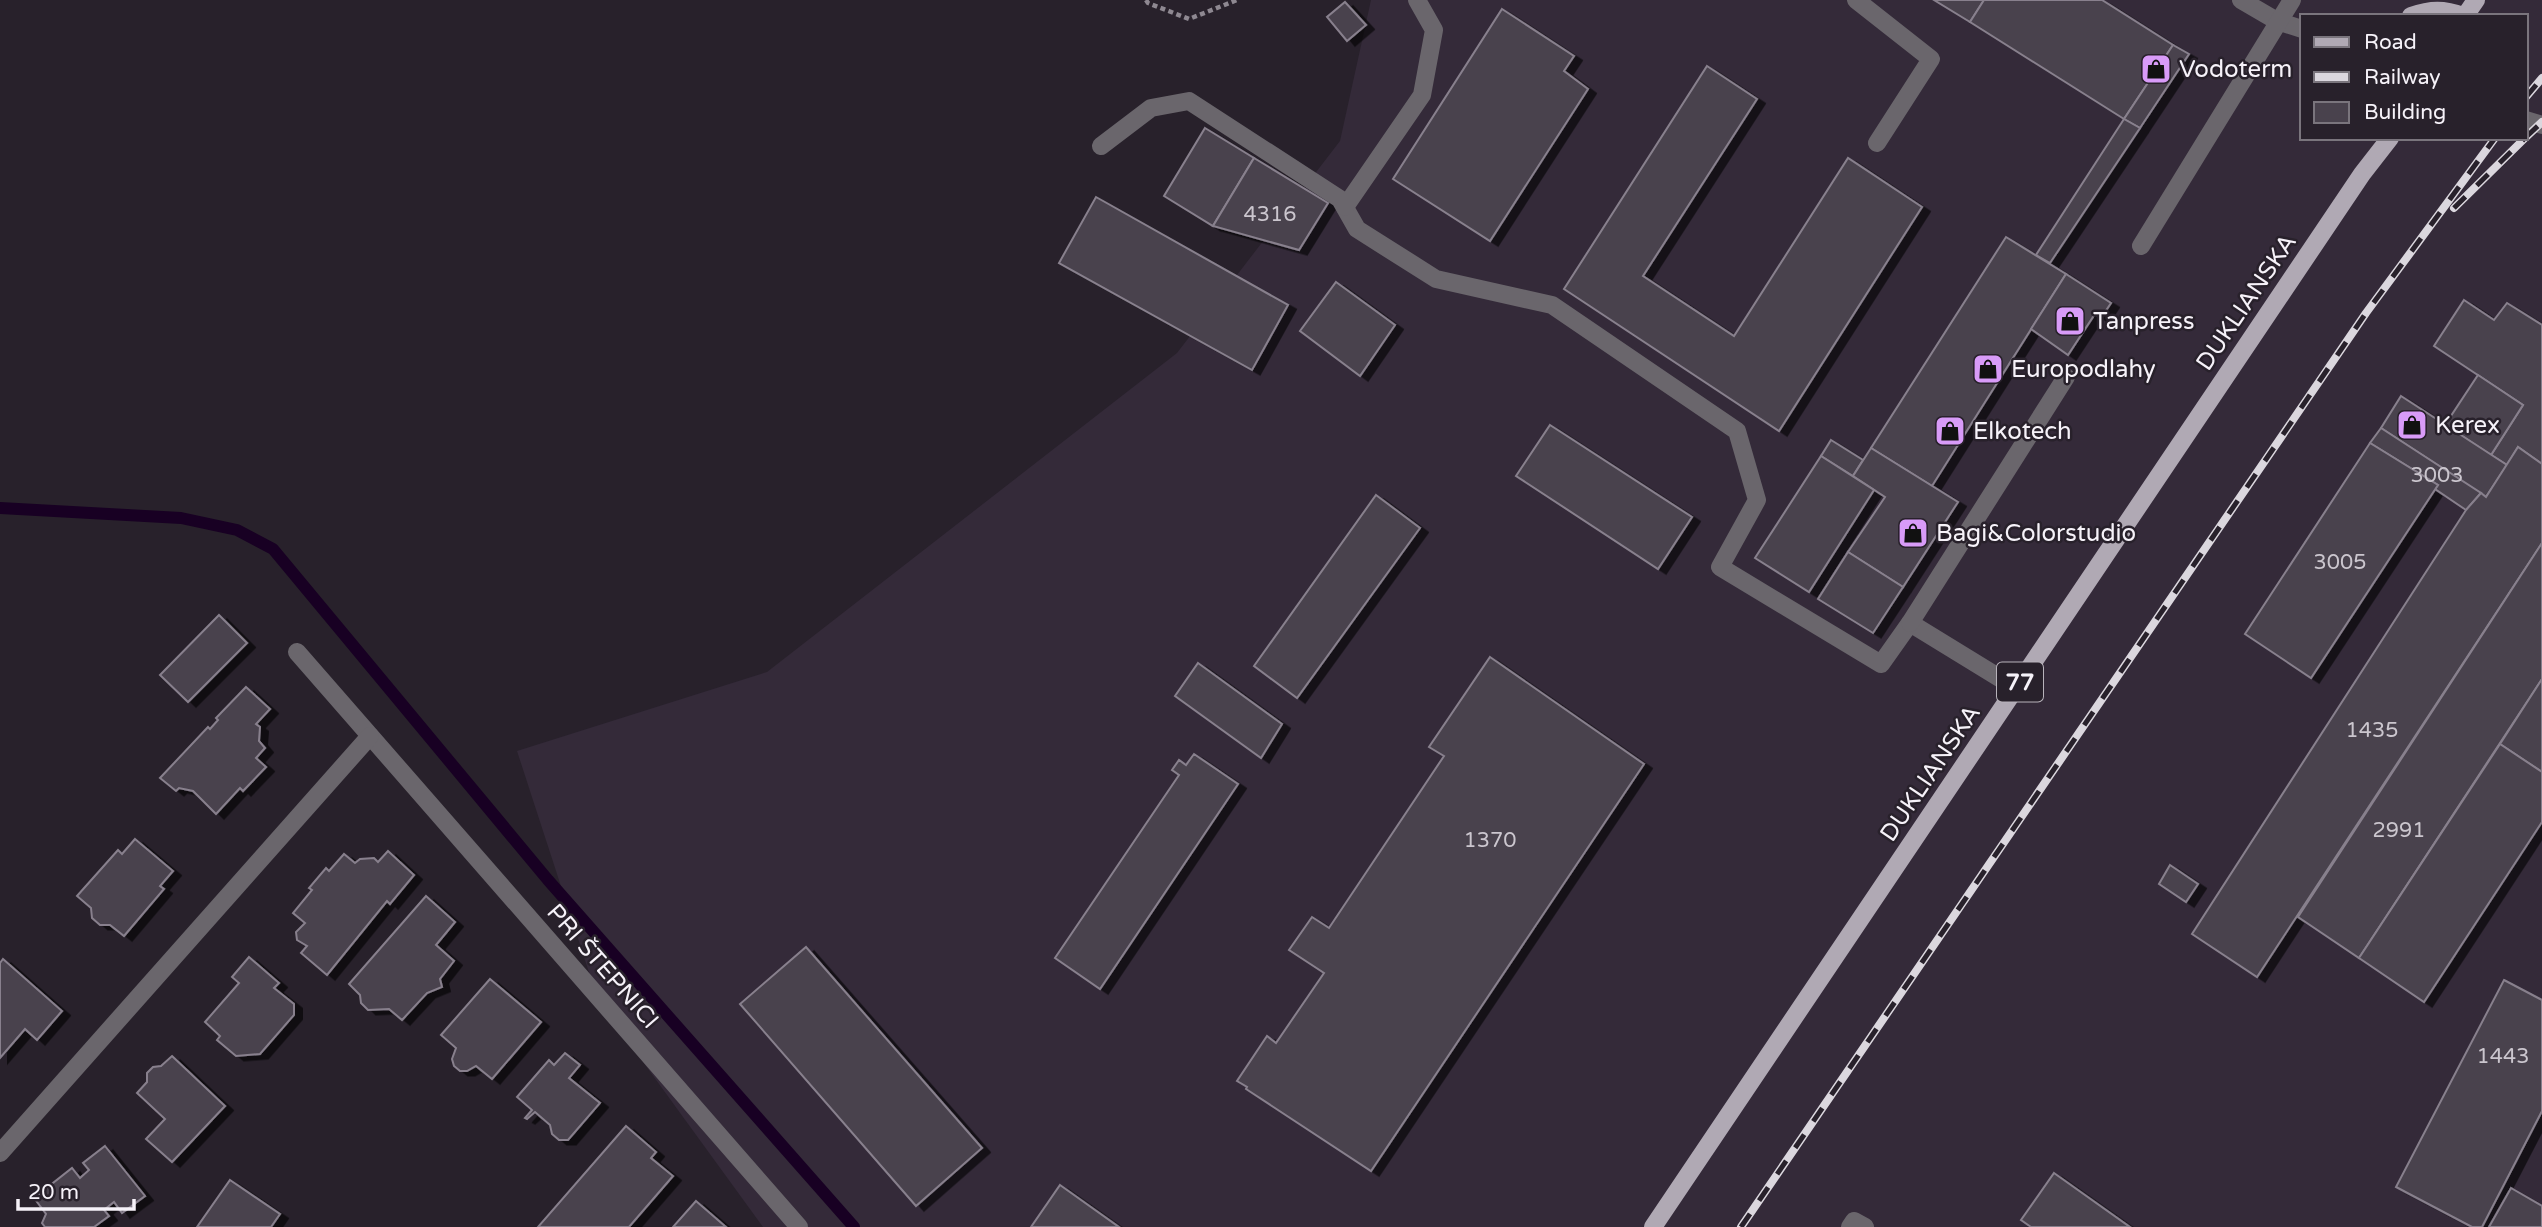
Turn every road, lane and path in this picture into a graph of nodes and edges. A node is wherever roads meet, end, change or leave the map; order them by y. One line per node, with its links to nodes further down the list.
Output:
1 (1146, 0): 2 (path)
2 (1237, 0)
3 (1417, 0): 14 (street)
4 (1856, 0): 12 (street)
5 (2241, 0): 9 (street)
6 (2292, 0): 9 (street)
7 (2417, 14): 8 (main road)
8 (2458, 14)
9 (2277, 21): 10 (street); 15 (street)
10 (2300, 28)
11 (2388, 140): 19 (main road, DUKLIANSKA / 77)
12 (1877, 143)
13 (1101, 146): 14 (street)
14 (1345, 207): 17 (street)
15 (2141, 246)
16 (2066, 377): 17 (street)
17 (1909, 623): 19 (street)
18 (298, 652): 20 (street, PRI ŠTEPNICI)
19 (2016, 688): 23 (main road, DUKLIANSKA / 77)
20 (370, 736): 21 (street); 22 (street, PRI ŠTEPNICI)
21 (0, 1153)
22 (799, 1227)
23 (1653, 1227)
24 (1850, 1227): 25 (street)
25 (1865, 1227)

